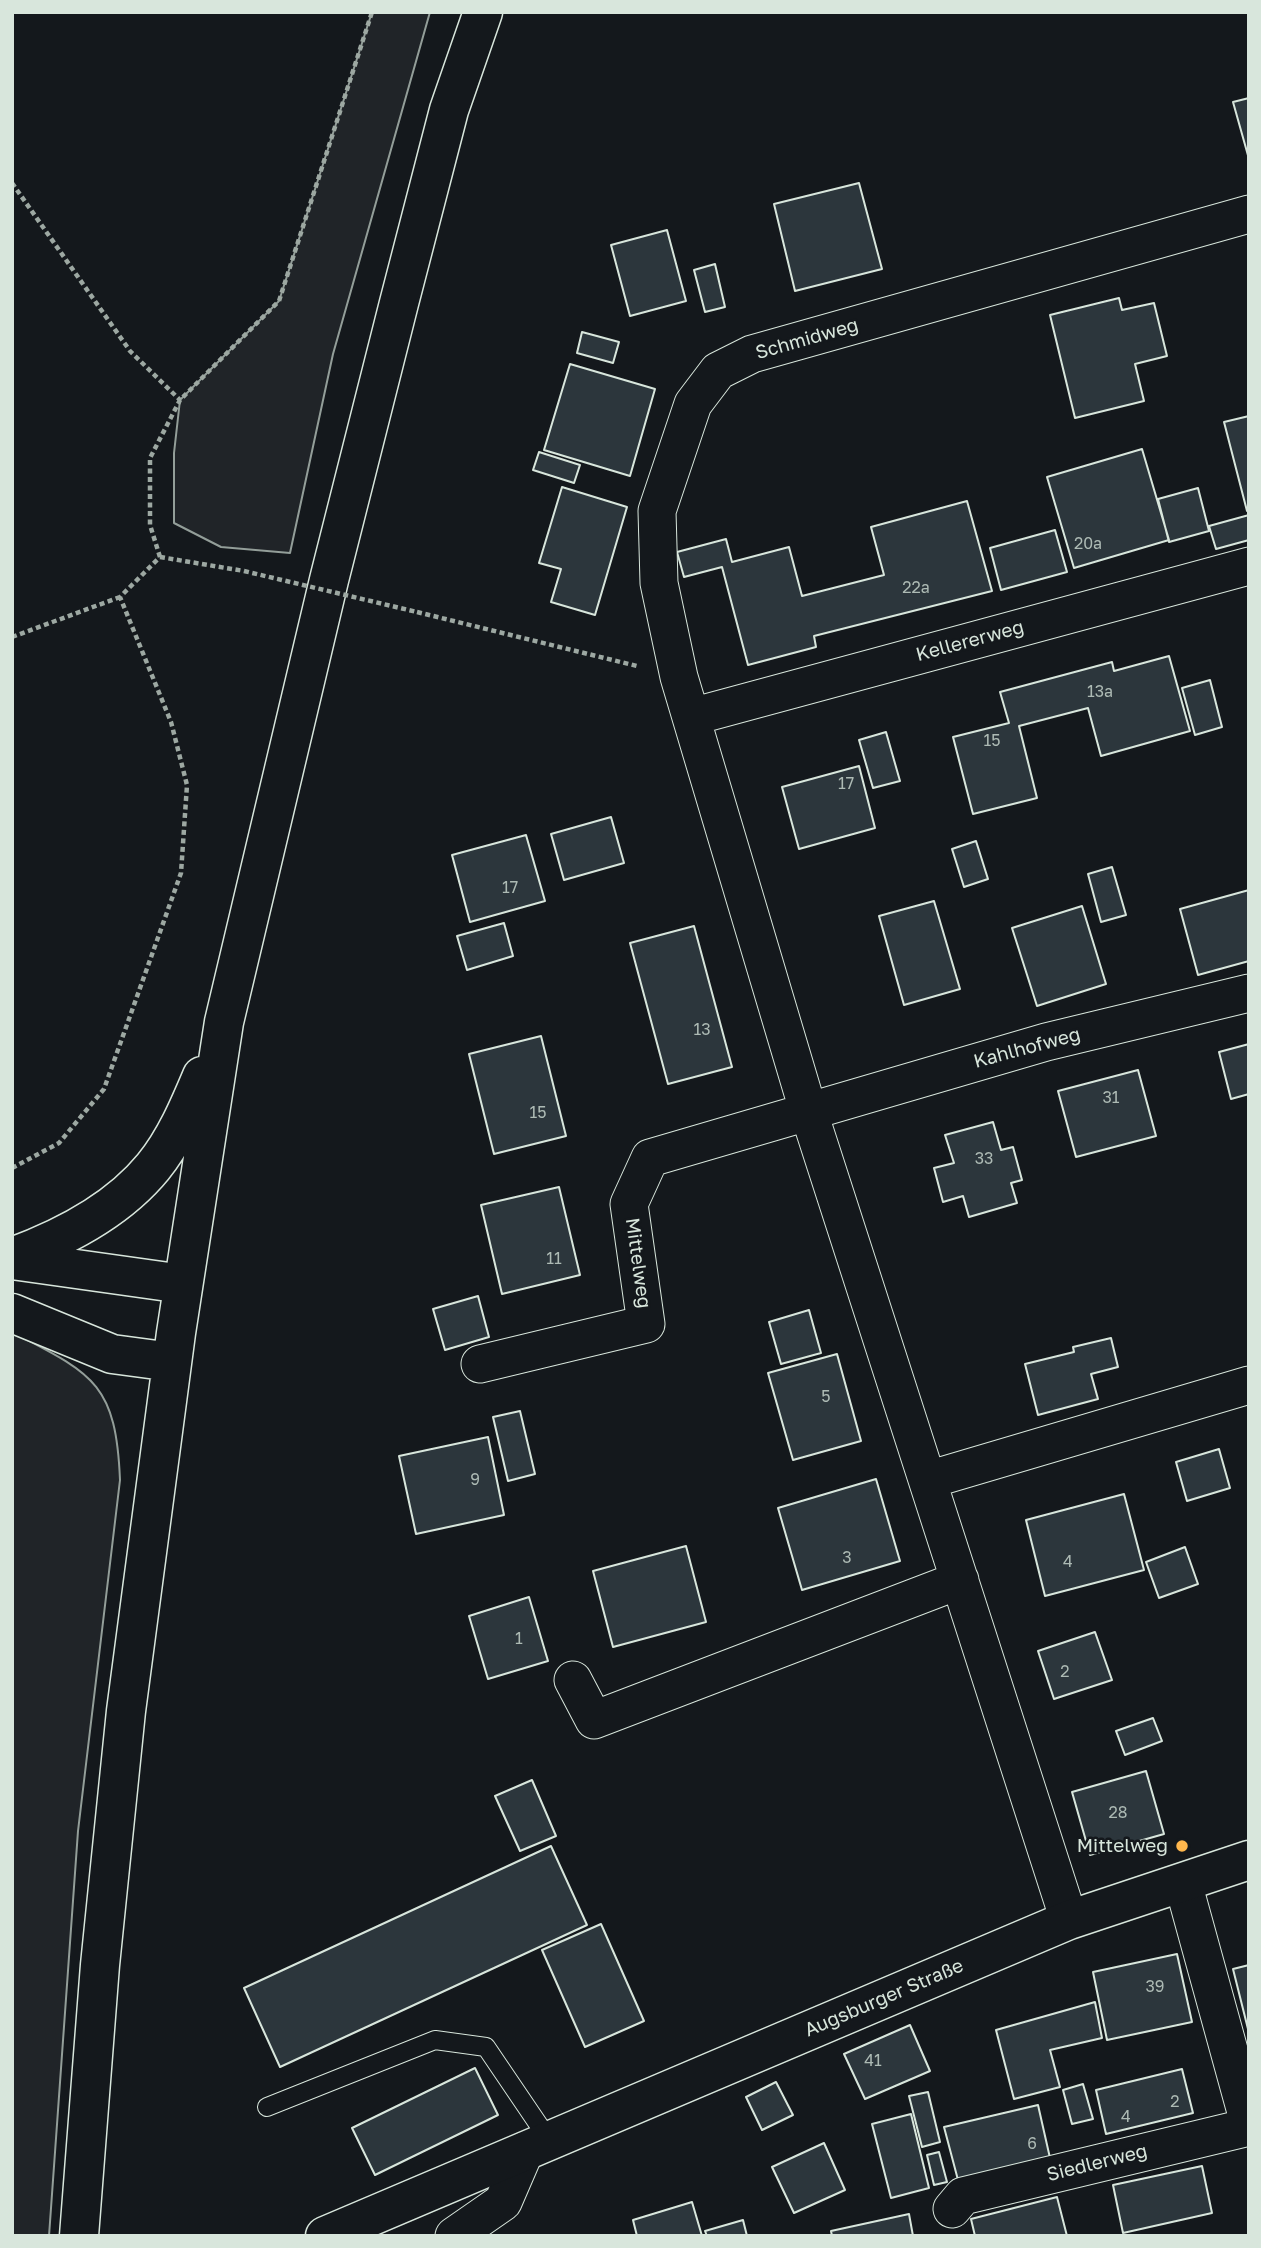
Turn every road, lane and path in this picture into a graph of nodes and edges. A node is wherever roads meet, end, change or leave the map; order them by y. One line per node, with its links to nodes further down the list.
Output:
1 (372, 12): 5 (path)
2 (483, 12): 13 (main road)
3 (12, 183): 5 (path)
4 (1249, 214): 10 (street, Schmidweg)
5 (180, 400): 6 (path)
6 (160, 557): 8 (path); 10 (path, bridge)
7 (1249, 566): 11 (street, Kellererweg)
8 (120, 597): 9 (path); 15 (path)
9 (12, 637)
10 (679, 677): 11 (street, Schmidweg)
11 (691, 717): 14 (street)
12 (1249, 993): 14 (street, Kahlhofweg)
13 (224, 1022): 16 (main road); 17 (main road)
14 (807, 1110): 20 (street, Mittelweg); 22 (street)
15 (12, 1168)
16 (12, 1259): 17 (main road)
17 (183, 1284): 19 (main road)
18 (12, 1313): 19 (main road)
19 (172, 1362): 32 (main road)
20 (480, 1364)
21 (1249, 1385): 22 (street)
22 (928, 1479): 23 (street)
23 (960, 1580): 24 (street); 27 (street)
24 (573, 1680)
25 (1249, 1860): 26 (main road, Augsburger Straße)
26 (1183, 1883): 27 (main road, Augsburger Straße); 29 (street, Siedlerweg)
27 (1069, 1920): 30 (main road, Augsburger Straße)
28 (267, 2106): 30 (lane)
29 (1249, 2125): 31 (street, Siedlerweg)
30 (537, 2146): 33 (main road, Augsburger Straße); 34 (street)
31 (952, 2209)
32 (79, 2236)
33 (325, 2236)
34 (454, 2236)

